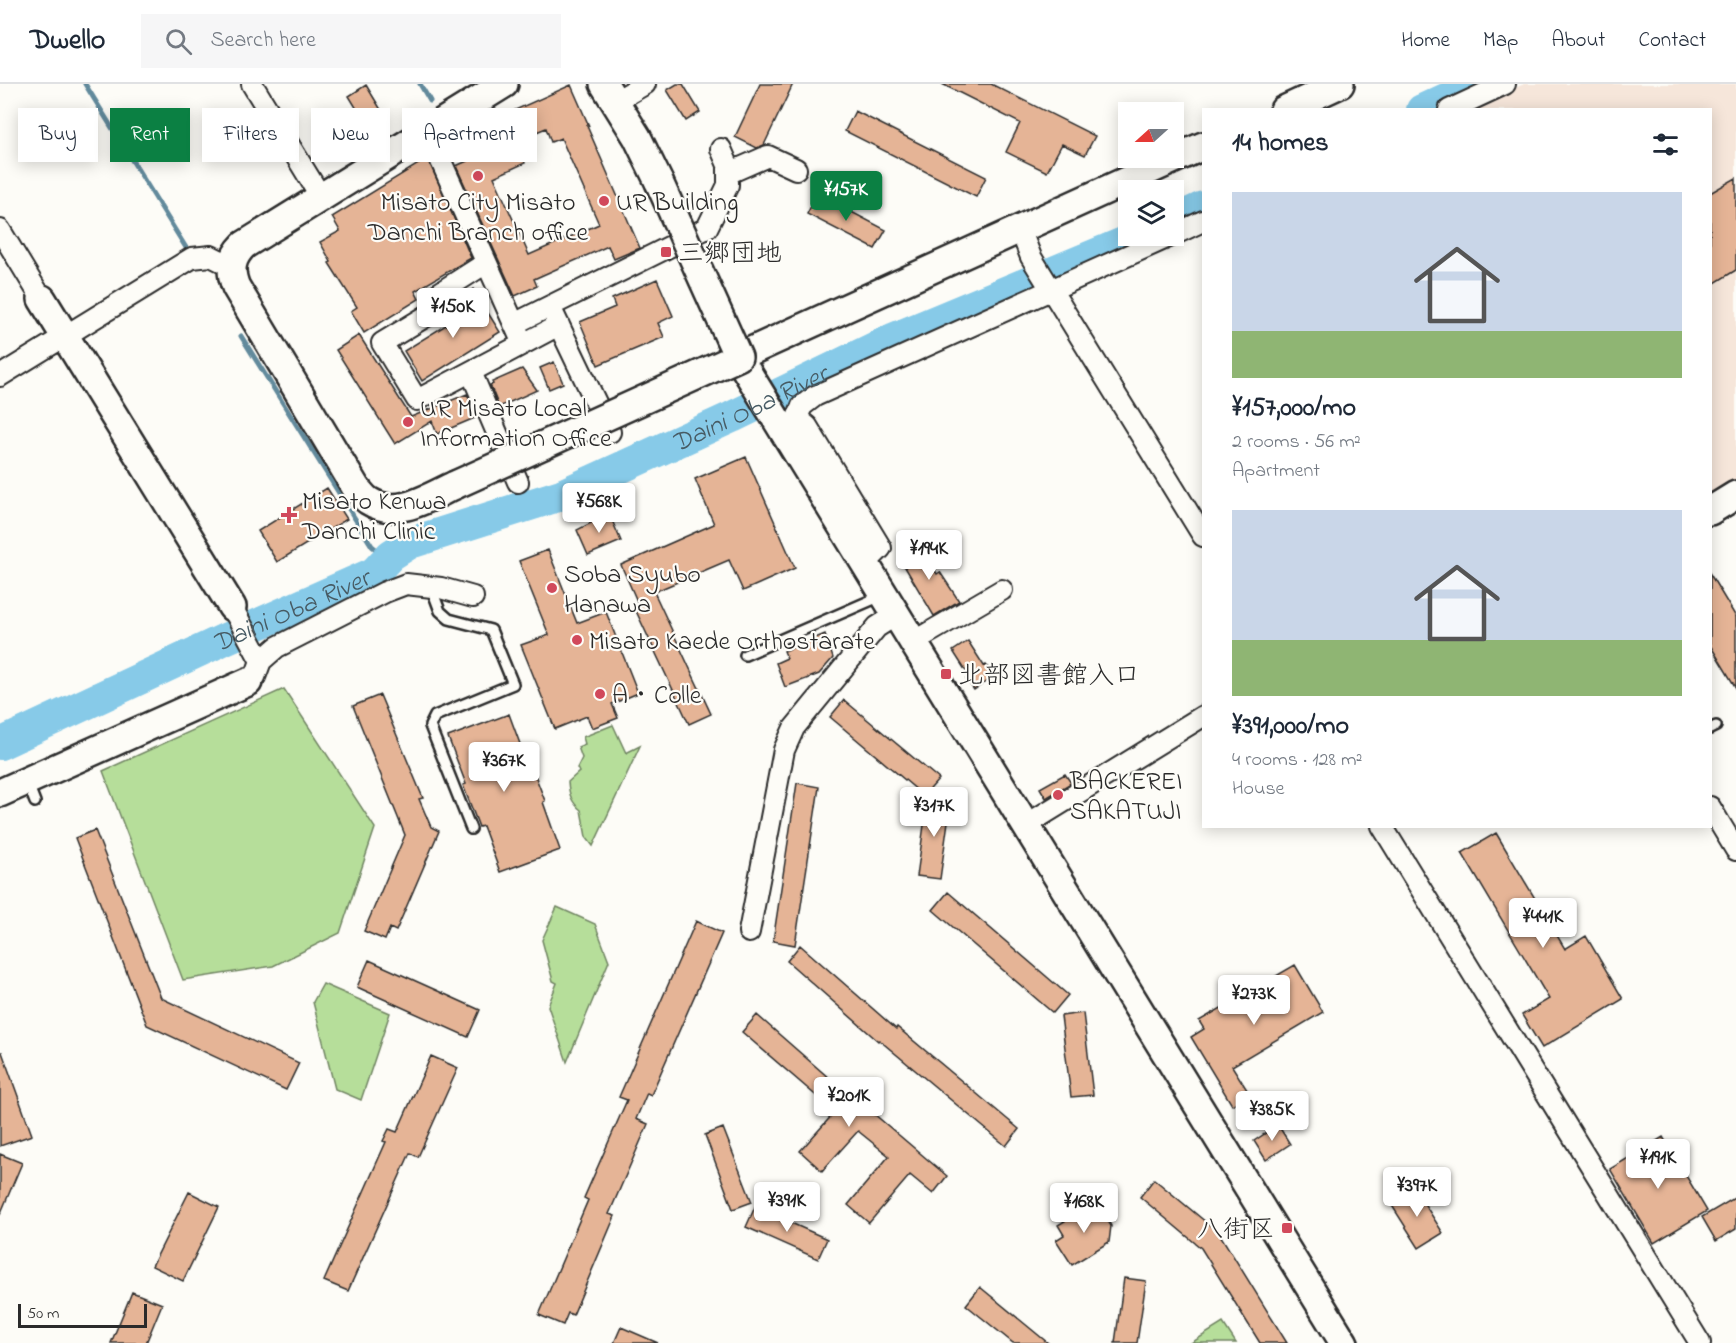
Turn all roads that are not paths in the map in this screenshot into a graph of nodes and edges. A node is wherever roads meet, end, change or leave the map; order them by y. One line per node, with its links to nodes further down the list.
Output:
1 (252, 84): 14 (street)
2 (504, 84): 14 (street)
3 (645, 84): 6 (street)
4 (1340, 84): 7 (street)
5 (1505, 84): 8 (street)
6 (610, 93): 29 (street, bridge)
7 (1288, 108)
8 (1453, 108)
9 (1202, 146): 16 (street)
10 (721, 149): 13 (street)
11 (441, 162): 20 (street)
12 (796, 169): 13 (street)
13 (729, 173): 24 (street)
14 (321, 197): 21 (street)
15 (1202, 221): 18 (street)
16 (1020, 229): 22 (street); 29 (street)
17 (0, 230): 23 (street)
18 (1184, 230)
19 (1148, 246): 22 (street)
20 (486, 263): 25 (street); 30 (street)
21 (231, 266): 27 (street); 29 (street, bridge)
22 (1052, 290): 36 (street); 37 (street)
23 (42, 299): 27 (street)
24 (550, 306): 25 (street); 26 (street)
25 (514, 324): 28 (street)
26 (559, 325): 28 (street); 32 (street)
27 (65, 335): 31 (street); 42 (street)
28 (523, 344): 30 (street)
29 (738, 357): 37 (street)
30 (471, 372): 33 (street)
31 (0, 376)
32 (610, 432)
33 (518, 482)
34 (1736, 495): 35 (street)
35 (1712, 510)
36 (1202, 534)
37 (865, 564): 41 (street)
38 (431, 586): 40 (street); 45 (street); 51 (lane)
39 (1002, 590): 43 (street)
40 (473, 597)
41 (890, 605): 43 (street); 44 (lane); 53 (street)
42 (236, 613): 45 (street)
43 (913, 642): 49 (street)
44 (745, 655)
45 (255, 663): 47 (street)
46 (1202, 717): 49 (street)
47 (13, 791)
48 (1712, 810): 52 (street)
49 (1026, 825): 54 (street)
50 (1383, 828): 55 (street)
51 (471, 829)
52 (1736, 850)
53 (749, 932)
54 (1344, 1343)
55 (1700, 1343)

